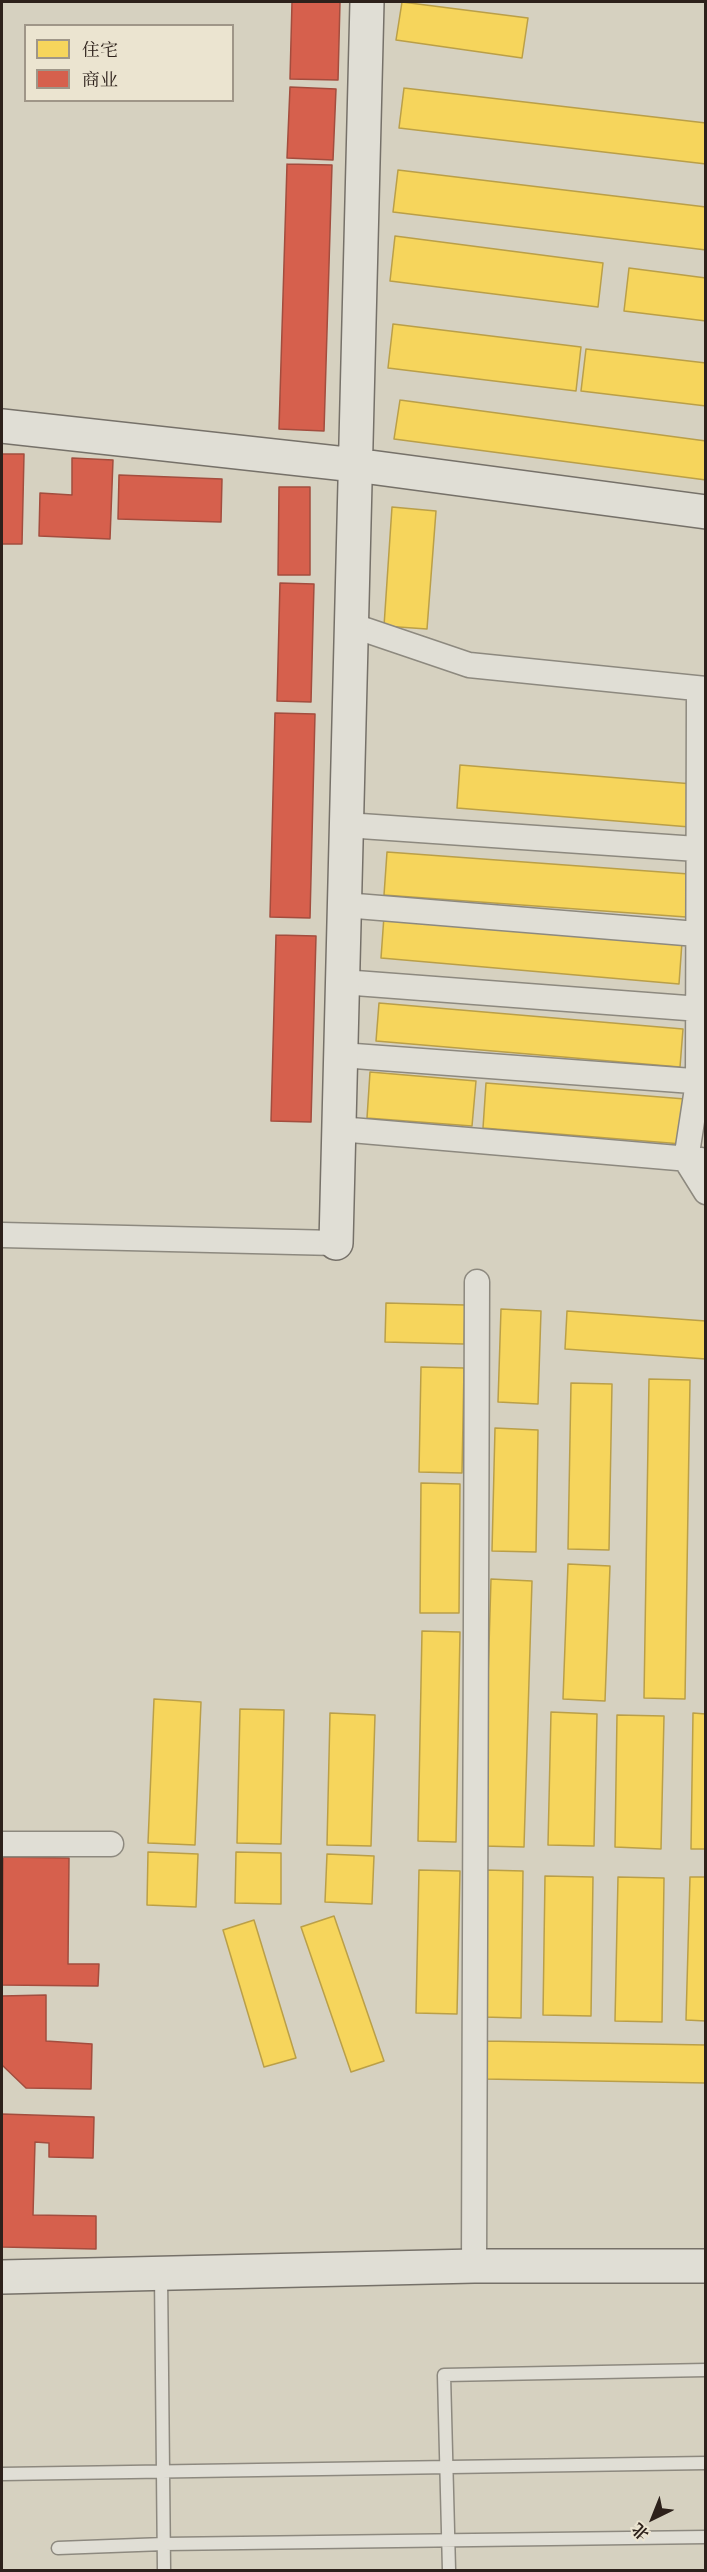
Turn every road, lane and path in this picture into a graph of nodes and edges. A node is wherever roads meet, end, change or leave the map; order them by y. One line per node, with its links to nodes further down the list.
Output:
1 (367, 2): 3 (street)
2 (2, 426): 3 (street)
3 (356, 465): 4 (street); 5 (street)
4 (705, 512)
5 (351, 625): 6 (street); 7 (street)
6 (702, 689): 8 (street)
7 (346, 825): 8 (street); 9 (street)
8 (697, 849): 10 (street)
9 (344, 905): 10 (street); 11 (street)
10 (697, 934): 12 (street)
11 (342, 982): 12 (street); 13 (street)
12 (700, 1009): 14 (street)
13 (340, 1055): 14 (street); 15 (street)
14 (702, 1082): 16 (street)
15 (339, 1129): 16 (street); 19 (street)
16 (696, 1160): 17 (street)
17 (705, 1192)
18 (2, 1235): 19 (street)
19 (336, 1243)
20 (477, 1282): 23 (street)
21 (2, 1844): 22 (street)
22 (111, 1844)
23 (474, 2266): 24 (street); 25 (street)
24 (705, 2266)
25 (160, 2273): 26 (street); 30 (lane)
26 (2, 2277)
27 (705, 2370): 29 (lane)
28 (705, 2463): 29 (lane)
29 (447, 2468): 30 (lane); 33 (lane)
30 (163, 2471): 31 (lane); 34 (lane)
31 (2, 2474)
32 (705, 2537): 33 (lane)
33 (448, 2541): 34 (lane); 37 (lane)
34 (164, 2544): 35 (lane); 36 (lane)
35 (58, 2548)
36 (164, 2571)
37 (449, 2571)

